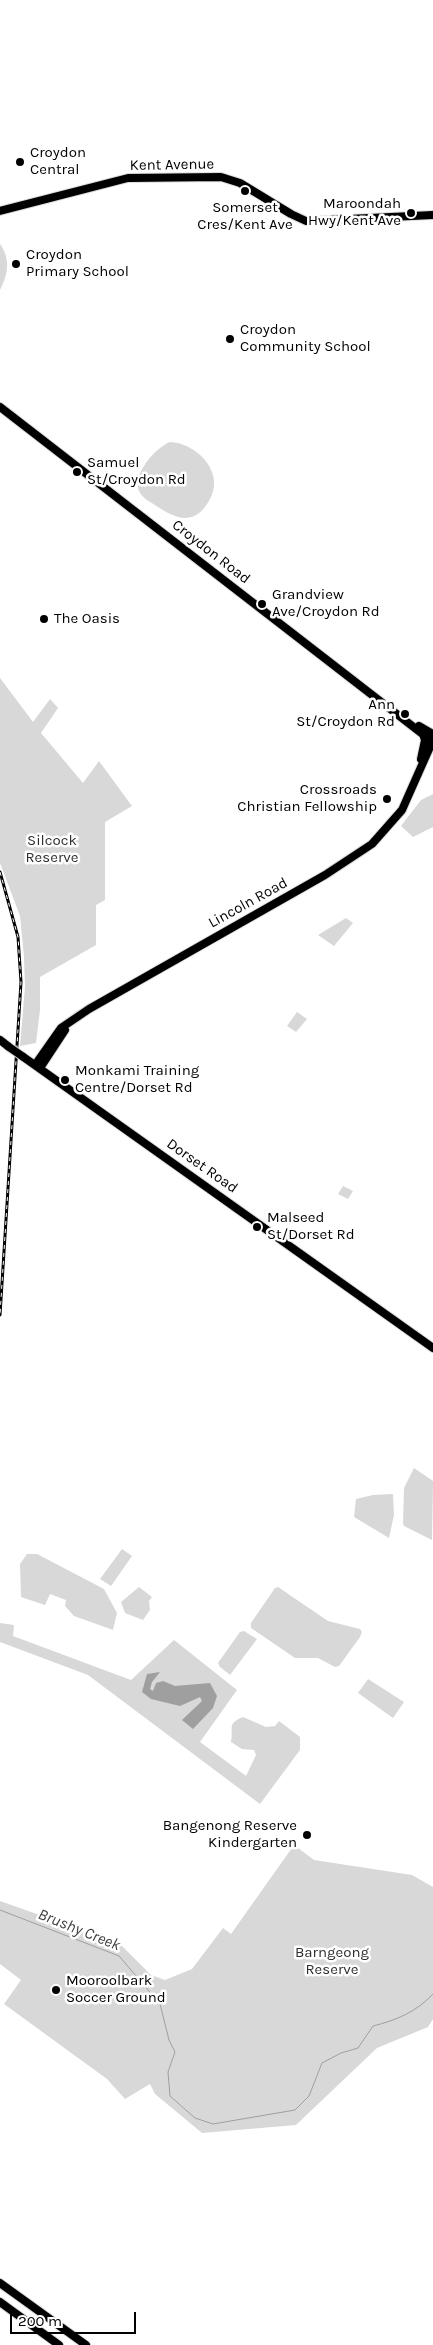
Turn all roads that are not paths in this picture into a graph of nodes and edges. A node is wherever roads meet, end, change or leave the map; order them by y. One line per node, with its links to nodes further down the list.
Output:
1 (0, 211): 2 (main road, Kent Avenue)
2 (431, 217)
3 (0, 407): 4 (main road, Croydon Road)
4 (406, 719): 5 (main road, Croydon Road); 6 (main road, Croydon Road)
5 (423, 734): 6 (main road, Croydon Road); 8 (main road, Lincoln Road)
6 (433, 739): 7 (main road, Lincoln Road)
7 (430, 753): 8 (main road, Lincoln Road)
8 (415, 783): 9 (main road, Lincoln Road)
9 (71, 1022): 11 (main road, Lincoln Road); 13 (main road, Lincoln Road)
10 (0, 1040): 12 (main road, Dorset Road, bridge)
11 (43, 1051): 12 (main road); 13 (main road, Lincoln Road)
12 (23, 1056): 13 (main road, Dorset Road)
13 (37, 1067): 14 (main road, Dorset Road)
14 (388, 1314): 15 (main road, Dorset Road); 16 (main road, Dorset Road)
15 (433, 1348)
16 (433, 1354)
17 (0, 2283): 20 (main road)
18 (0, 2302): 19 (main road)
19 (59, 2345)
20 (86, 2345)

